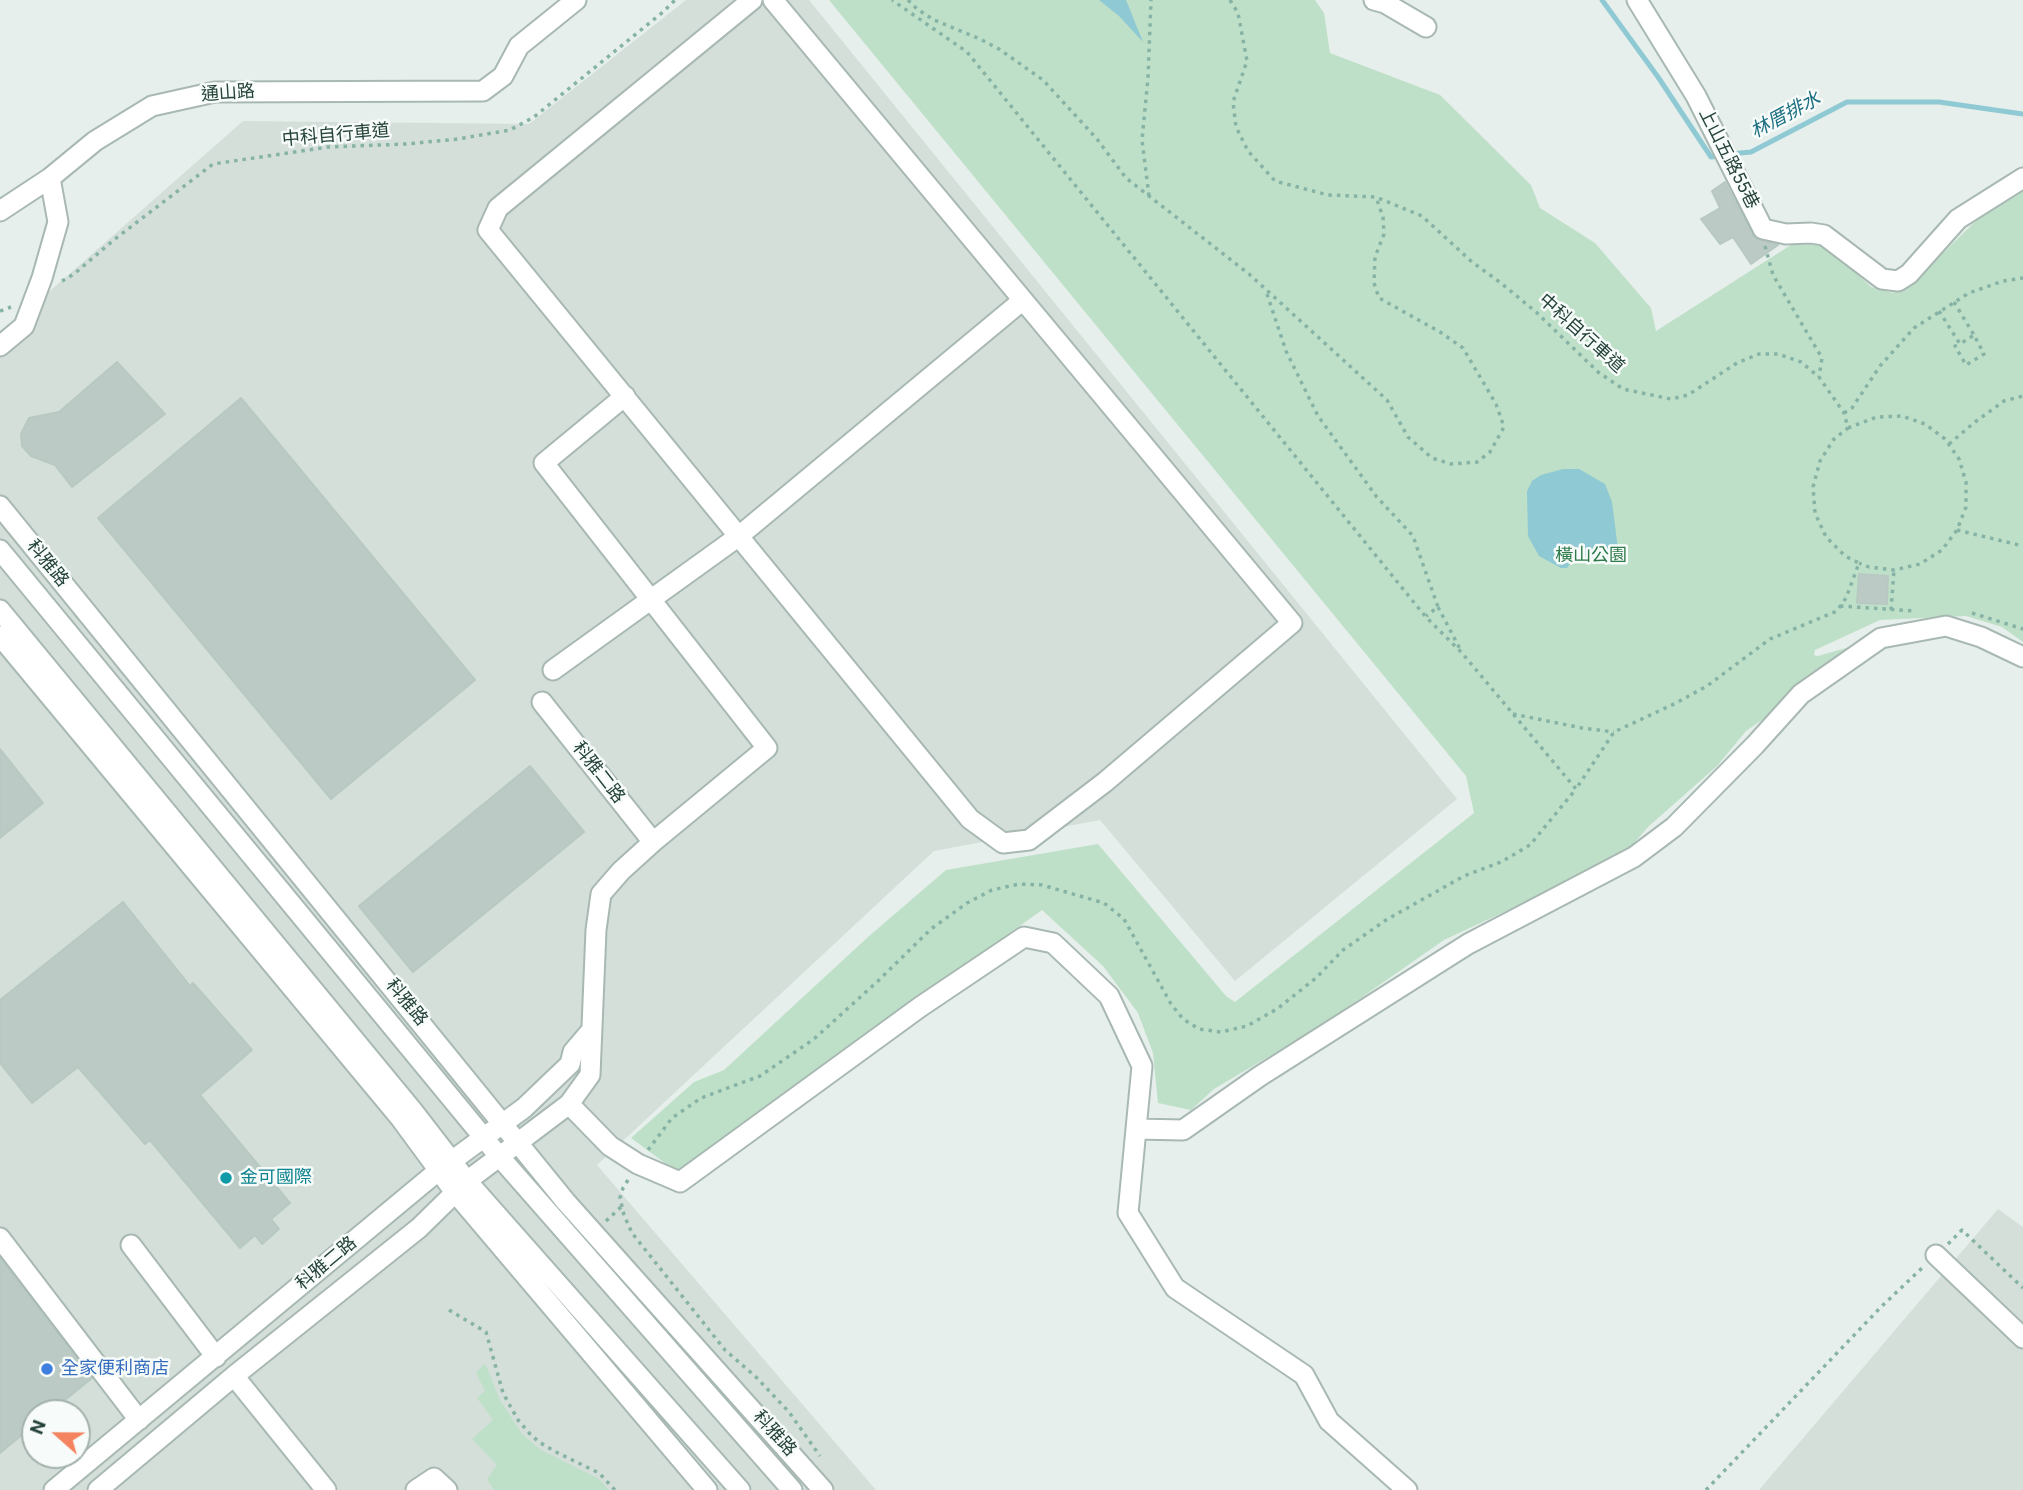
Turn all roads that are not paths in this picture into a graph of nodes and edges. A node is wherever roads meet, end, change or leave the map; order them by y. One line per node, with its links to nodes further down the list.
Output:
1 (576, 0): 8 (street, 通山路)
2 (752, 0): 12 (street)
3 (773, 0): 10 (street)
4 (1374, 0): 6 (street)
5 (1637, 0): 7 (street, 上山五路55巷)
6 (1426, 27)
7 (2023, 177)
8 (50, 178): 9 (street, 通山路); 11 (street)
9 (0, 211)
10 (1023, 300): 14 (street); 14 (street)
11 (0, 346)
12 (625, 396): 14 (street); 16 (street)
13 (0, 506): 25 (street, 科雅路)
14 (739, 536): 16 (street)
15 (0, 550): 27 (street, 科雅路)
16 (651, 600): 20 (street); 22 (street)
17 (0, 610): 30 (street)
18 (0, 636): 30 (street)
19 (2023, 657): 26 (street)
20 (553, 670)
21 (542, 702): 22 (street, 科雅二路)
22 (653, 842): 23 (street, 科雅二路)
23 (590, 1032): 24 (street, 科雅二路); 25 (street, 科雅二路)
24 (569, 1104): 26 (street); 28 (street, 科雅二路)
25 (503, 1122): 27 (street, 科雅二路); 28 (street, 科雅路)
26 (1136, 1129): 48 (street)
27 (483, 1136): 29 (street, 科雅路); 30 (street, 科雅二路)
28 (518, 1141): 29 (street, 科雅二路); 47 (street, 科雅路)
29 (498, 1155): 31 (street, 科雅二路); 46 (street, 科雅路)
30 (445, 1166): 31 (street); 36 (street, 科雅二路)
31 (460, 1186): 37 (street, 科雅二路); 44 (street); 45 (street)
32 (0, 1238): 38 (street)
33 (131, 1245): 36 (street)
34 (1936, 1255): 35 (street)
35 (2023, 1338)
36 (216, 1357): 38 (street, 科雅二路)
37 (234, 1376): 40 (street, 科雅二路); 41 (street)
38 (139, 1420): 39 (street, 科雅二路)
39 (54, 1490)
40 (98, 1490)
41 (326, 1490)
42 (416, 1490): 43 (street)
43 (447, 1490)
44 (707, 1490)
45 (740, 1490)
46 (792, 1490)
47 (823, 1490)
48 (1407, 1490)

